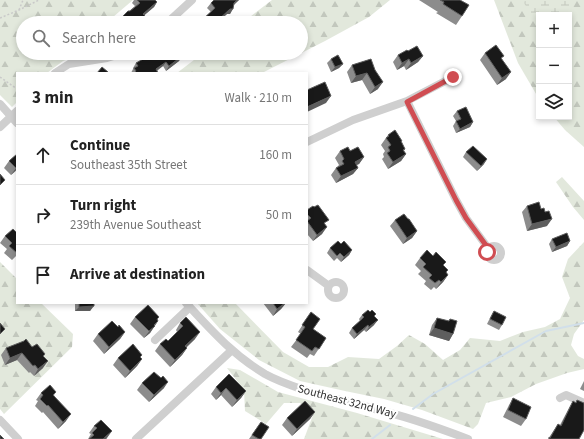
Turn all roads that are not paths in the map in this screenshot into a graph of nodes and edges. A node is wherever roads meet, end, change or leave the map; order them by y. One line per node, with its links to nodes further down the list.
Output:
1 (192, 0): 2 (street)
2 (175, 16)
3 (94, 60): 4 (street)
4 (57, 72)
5 (453, 77): 6 (street)
6 (407, 102): 10 (street); 11 (street)
7 (0, 104): 8 (street)
8 (15, 117): 9 (street)
9 (0, 127)
10 (308, 142)
11 (488, 248)
12 (308, 271): 13 (street)
13 (329, 286)
14 (188, 305): 15 (street); 16 (street, Southeast 32nd Way)
15 (155, 340)
16 (232, 350): 21 (street); 22 (street, Southeast 32nd Way)
17 (560, 398): 18 (street)
18 (584, 403)
19 (0, 420): 20 (street)
20 (18, 439)
21 (136, 439)
22 (468, 439)

